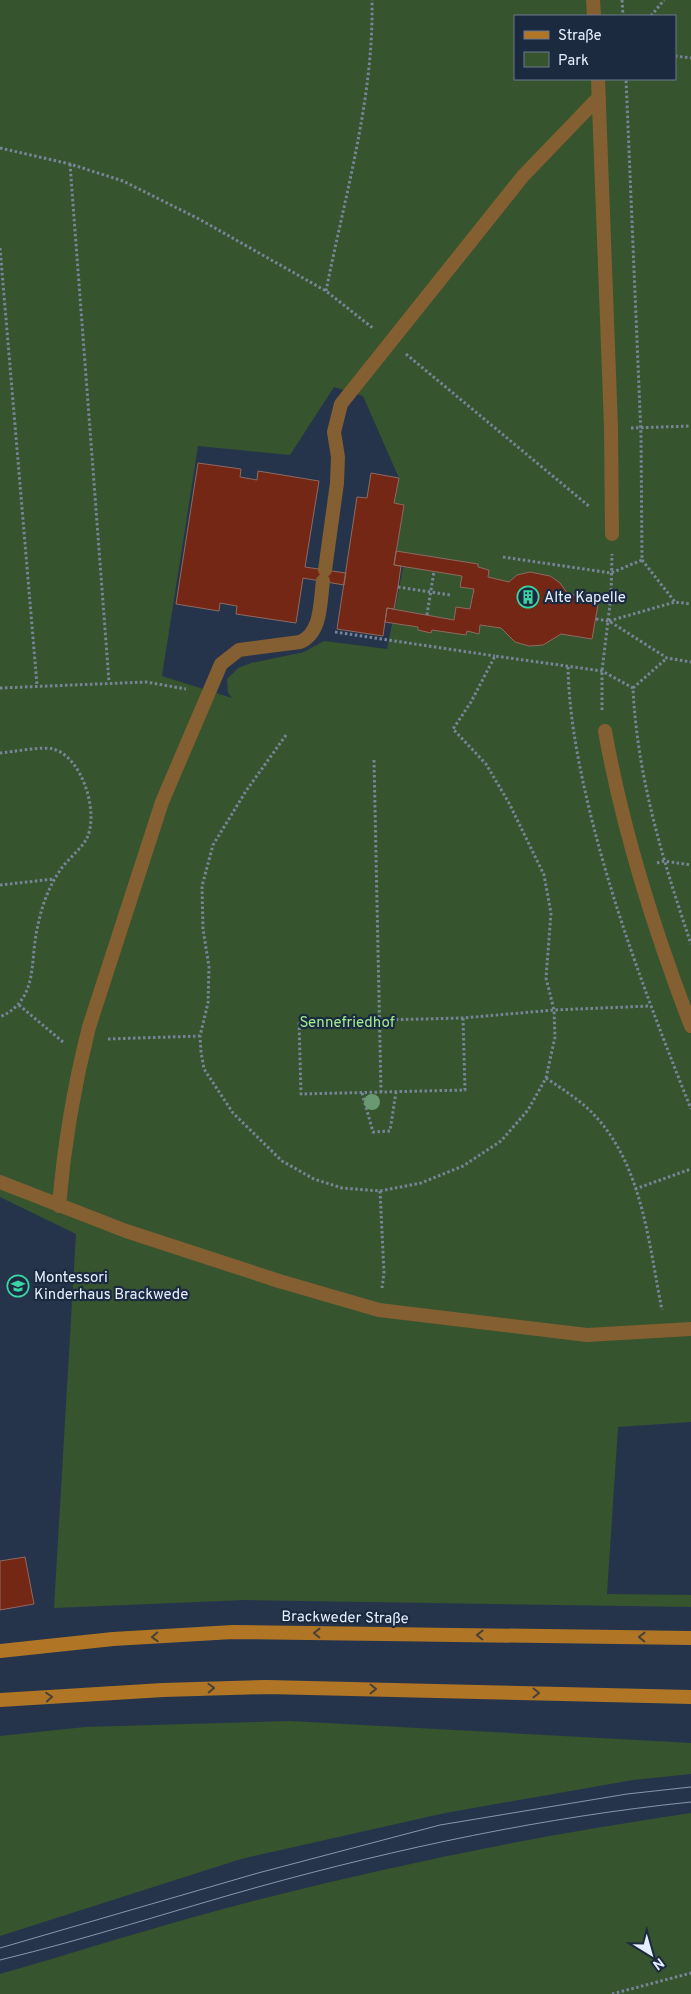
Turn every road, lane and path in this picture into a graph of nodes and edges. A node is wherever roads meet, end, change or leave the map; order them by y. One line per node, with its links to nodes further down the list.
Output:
1 (372, 0): 16 (path)
2 (594, 0): 5 (lane)
3 (622, 0): 6 (path)
4 (664, 0): 7 (path)
5 (594, 15)
6 (623, 15)
7 (652, 15)
8 (676, 56): 9 (path)
9 (691, 58)
10 (598, 80): 12 (lane)
11 (626, 80): 20 (path)
12 (599, 97): 17 (lane); 19 (lane)
13 (0, 148): 14 (path)
14 (70, 164): 16 (path); 41 (path)
15 (0, 248): 42 (path)
16 (326, 290): 17 (path)
17 (390, 341): 21 (path); 45 (lane)
18 (691, 426): 20 (path)
19 (611, 427): 20 (path); 21 (lane)
20 (641, 429): 24 (path)
21 (611, 512): 22 (lane)
22 (612, 534): 26 (path)
23 (503, 557): 26 (path)
24 (642, 560): 26 (path); 30 (path)
25 (434, 571): 28 (path)
26 (612, 572): 34 (path)
27 (398, 588): 28 (path)
28 (431, 592): 29 (path); 32 (path)
29 (450, 595)
30 (675, 602): 31 (path); 34 (path)
31 (691, 604)
32 (427, 615)
33 (596, 619): 34 (path)
34 (609, 621): 37 (path); 40 (path)
35 (354, 635): 36 (path)
36 (495, 656): 39 (path); 58 (path)
37 (667, 658): 38 (path); 44 (path)
38 (691, 662)
39 (568, 666): 40 (path); 57 (path)
40 (602, 671): 44 (path); 46 (path)
41 (109, 682): 42 (path); 45 (path)
42 (37, 685): 43 (path)
43 (0, 688)
44 (633, 688): 50 (path)
45 (206, 694): 64 (lane)
46 (605, 731): 52 (lane)
47 (286, 735): 63 (path)
48 (0, 753): 53 (path)
49 (374, 760): 61 (path)
50 (664, 861): 51 (path); 52 (path); 55 (path)
51 (691, 865)
52 (638, 869): 62 (lane)
53 (55, 879): 54 (path); 56 (path)
54 (0, 884)
55 (691, 944)
56 (20, 1005): 59 (path); 65 (path)
57 (650, 1006): 58 (path); 70 (path)
58 (554, 1010): 60 (path); 66 (path)
59 (0, 1017)
60 (463, 1018): 61 (path); 68 (path)
61 (380, 1020): 67 (path); 69 (path)
62 (691, 1026)
63 (200, 1036): 64 (path); 74 (path)
64 (86, 1039): 65 (lane)
65 (81, 1057): 75 (lane)
66 (546, 1078): 73 (path); 74 (path)
67 (381, 1092): 68 (path); 69 (path)
68 (396, 1092): 69 (path)
69 (362, 1093)
70 (691, 1109)
71 (691, 1169): 73 (path)
72 (0, 1182): 75 (lane)
73 (635, 1189): 78 (path)
74 (380, 1191): 76 (path)
75 (59, 1206): 76 (lane)
76 (380, 1310): 78 (lane)
77 (691, 1329): 78 (lane)
78 (666, 1330)
79 (691, 1638): 80 (main road, Brackweder Straße, one-way to 80)
80 (0, 1650)
81 (691, 1697): 82 (main road, one-way to 81)
82 (0, 1700)
83 (691, 1973): 84 (path)
84 (612, 1994)

